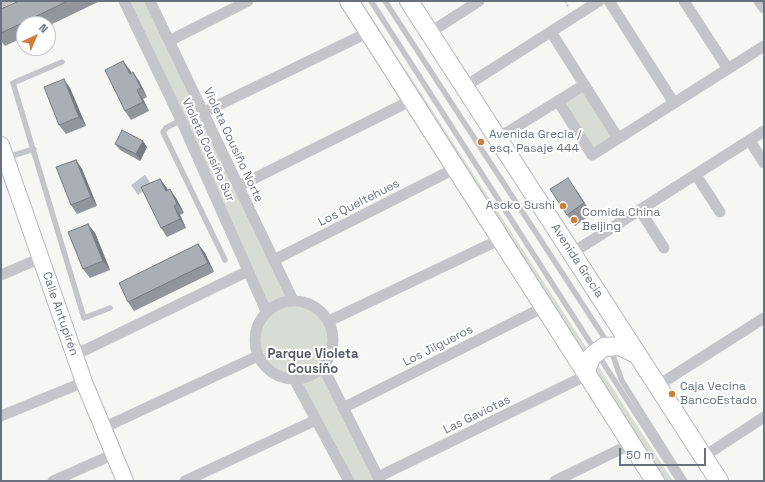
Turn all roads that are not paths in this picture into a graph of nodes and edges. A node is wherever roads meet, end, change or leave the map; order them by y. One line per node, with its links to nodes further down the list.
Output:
1 (10, 1): 14 (lane)
2 (124, 1): 29 (street, Violeta Cousiño Sur)
3 (150, 1): 19 (street, Violeta Cousiño Norte)
4 (248, 1): 19 (street)
5 (349, 1): 16 (main road)
6 (372, 1): 56 (lane)
7 (385, 1): 56 (lane)
8 (409, 1): 18 (main road, Avenida Grecia)
9 (479, 1): 18 (street)
10 (599, 1): 17 (street)
11 (610, 1): 27 (street)
12 (684, 1): 22 (street)
13 (760, 1): 15 (street)
14 (1, 5)
15 (764, 8)
16 (369, 32): 25 (main road); 28 (street)
17 (551, 32): 23 (street); 24 (street)
18 (429, 33): 24 (main road, Avenida Grecia)
19 (169, 41): 28 (street, Violeta Cousiño Norte)
20 (764, 46): 22 (street)
21 (62, 62): 34 (lane)
22 (728, 69): 27 (street)
23 (584, 85): 26 (street); 32 (street)
24 (464, 87): 31 (main road, Avenida Grecia)
25 (412, 100): 37 (main road); 39 (street)
26 (558, 101): 31 (street); 32 (street)
27 (674, 103): 32 (street)
28 (204, 112): 39 (street, Violeta Cousiño Norte)
29 (181, 120): 46 (lane); 48 (street, Violeta Cousiño Sur)
30 (764, 131): 33 (street)
31 (498, 138): 44 (main road, Avenida Grecia)
32 (618, 138)
33 (750, 141): 36 (street); 38 (street)
34 (34, 149): 35 (lane); 52 (lane)
35 (3, 152): 45 (street, Calle Antupirén)
36 (764, 163)
37 (456, 168): 42 (main road); 47 (street, Los Queltehues)
38 (696, 174): 40 (street); 41 (street)
39 (238, 186): 47 (street, Violeta Cousiño Norte)
40 (640, 210): 43 (street); 44 (street)
41 (720, 212)
42 (501, 239): 51 (main road); 55 (street)
43 (664, 248)
44 (572, 253): 57 (main road, Avenida Grecia)
45 (41, 258): 49 (street); 58 (street, Calle Antupirén)
46 (225, 260)
47 (274, 260): 50 (street, Violeta Cousiño Norte)
48 (248, 271): 53 (street, Violeta Cousiño Sur); 58 (street)
49 (1, 275)
50 (294, 300): 53 (street); 55 (street)
51 (544, 307): 61 (main road); 65 (street, Los Jilgueros)
52 (110, 308)
53 (266, 311): 59 (street)
54 (764, 318): 64 (street)
55 (329, 322): 60 (street)
56 (602, 349): 57 (main road); 61 (main road); 80 (lane); 81 (lane)
57 (636, 354): 64 (main road, Avenida Grecia)
58 (75, 355): 63 (street, Calle Antupirén)
59 (258, 356): 62 (street); 69 (street)
60 (323, 367): 62 (street); 65 (street)
61 (587, 375): 70 (main road); 73 (street, Las Gaviotas)
62 (294, 379): 68 (street)
63 (84, 382): 66 (street); 69 (street, Calle Antupirén)
64 (657, 386): 72 (main road, Avenida Grecia)
65 (343, 408): 73 (street)
66 (1, 416)
67 (764, 418): 72 (street)
68 (316, 420): 76 (street); 77 (street)
69 (103, 428): 71 (street, Calle Antupirén)
70 (631, 444): 78 (street); 79 (main road)
71 (114, 454): 74 (street); 75 (street, Calle Antupirén)
72 (702, 457): 82 (main road); 83 (main road, Avenida Grecia)
73 (379, 479)
74 (53, 481)
75 (125, 481)
76 (185, 481)
77 (349, 481)
78 (555, 481)
79 (655, 481)
80 (679, 481)
81 (685, 481)
82 (706, 481)
83 (719, 481)

